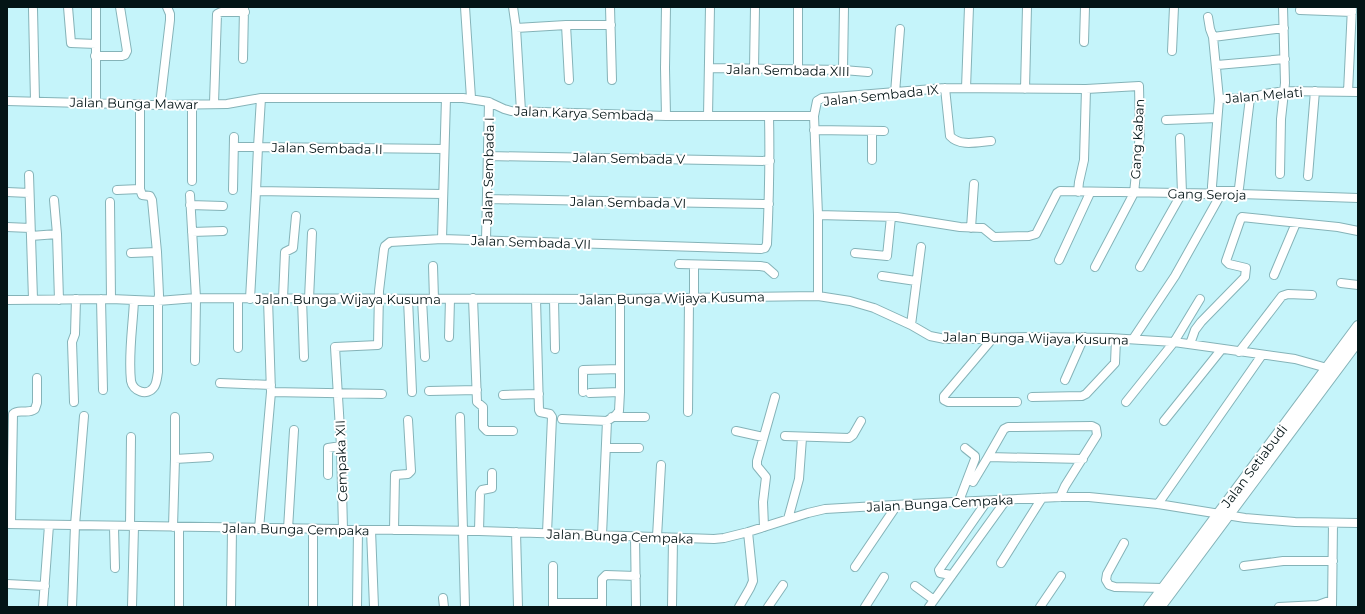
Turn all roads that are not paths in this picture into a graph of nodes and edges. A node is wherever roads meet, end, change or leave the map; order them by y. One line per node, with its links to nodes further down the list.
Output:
1 (68, 7): 31 (street)
2 (96, 7): 31 (street)
3 (120, 7): 33 (street)
4 (167, 7): 65 (street)
5 (465, 7): 56 (street)
6 (513, 7): 26 (street)
7 (610, 7): 25 (street)
8 (666, 7): 68 (street)
9 (710, 7): 37 (street)
10 (754, 7): 38 (street)
11 (798, 7): 39 (street)
12 (844, 7): 40 (street)
13 (968, 7): 46 (street)
14 (1028, 7): 47 (street)
15 (1085, 7): 30 (street)
16 (1174, 7): 32 (street)
17 (1283, 7): 27 (street)
18 (33, 9): 60 (street)
19 (245, 9): 34 (street); 64 (street)
20 (1317, 9): 21 (street); 22 (street)
21 (1300, 10)
22 (1352, 10): 51 (street)
23 (1208, 17): 29 (street)
24 (566, 25): 25 (street); 26 (street); 42 (street)
25 (611, 25): 43 (street)
26 (516, 28): 67 (street)
27 (1284, 28): 29 (street); 35 (street)
28 (900, 29): 53 (street)
29 (1213, 37): 36 (street)
30 (1084, 42)
31 (96, 44): 33 (street)
32 (1172, 51)
33 (95, 56): 62 (street)
34 (243, 59)
35 (1285, 59): 36 (street); 49 (street)
36 (1217, 65): 58 (street)
37 (709, 68): 38 (street, Jalan Sembada XIII); 69 (street)
38 (754, 69): 39 (street, Jalan Sembada XIII)
39 (798, 69): 40 (street, Jalan Sembada XIII)
40 (843, 70): 41 (street, Jalan Sembada XIII)
41 (868, 72)
42 (568, 80)
43 (612, 80)
44 (1139, 86): 48 (street, Jalan Sembada IX); 99 (street, Gang Kaban)
45 (946, 88): 46 (street, Jalan Sembada IX); 53 (street, Jalan Sembada IX); 79 (street)
46 (966, 88): 47 (street, Jalan Sembada IX)
47 (1025, 89): 48 (street, Jalan Sembada IX)
48 (1086, 89): 96 (street)
49 (1284, 91): 50 (street, Jalan Melati); 57 (street, Jalan Melati); 86 (street)
50 (1315, 91): 51 (street, Jalan Melati); 88 (street)
51 (1348, 92): 52 (street, Jalan Melati)
52 (1358, 92)
53 (895, 93): 71 (street, Jalan Sembada IX)
54 (260, 98): 55 (street, Jalan Karya Sembada); 64 (street, Jalan Bunga Mawar); 81 (street, Jalan Sembada II)
55 (446, 98): 56 (street, Jalan Karya Sembada); 82 (street)
56 (471, 98): 61 (street, Jalan Karya Sembada)
57 (1250, 98): 58 (street, Jalan Melati); 72 (street)
58 (1219, 99): 72 (street)
59 (7, 101): 60 (street, Jalan Bunga Mawar)
60 (35, 102): 62 (street, Jalan Bunga Mawar)
61 (489, 102): 67 (street, Jalan Karya Sembada); 83 (street, Jalan Sembada I)
62 (96, 103): 63 (street, Jalan Bunga Mawar)
63 (140, 104): 65 (street, Jalan Bunga Mawar); 91 (street)
64 (214, 104): 66 (street, Jalan Bunga Mawar)
65 (160, 105): 66 (street, Jalan Bunga Mawar)
66 (192, 105): 89 (street)
67 (521, 111): 68 (street, Jalan Karya Sembada)
68 (666, 116): 69 (street, Jalan Karya Sembada)
69 (708, 116): 70 (street, Jalan Karya Sembada)
70 (769, 116): 71 (street, Jalan Karya Sembada); 85 (street)
71 (814, 116): 74 (street, Jalan Sembada IX)
72 (1217, 118): 73 (street)
73 (1166, 120)
74 (814, 130): 75 (street); 112 (street, Jalan Sembada IX)
75 (872, 131): 76 (street); 84 (street)
76 (884, 131)
77 (234, 137): 80 (street)
78 (1180, 138): 100 (street)
79 (991, 141)
80 (234, 147): 81 (street); 93 (street)
81 (258, 147): 82 (street, Jalan Sembada II); 94 (street)
82 (444, 149): 101 (street)
83 (488, 156): 85 (street, Jalan Sembada V); 105 (street, Jalan Sembada I)
84 (872, 160)
85 (770, 161): 108 (street)
86 (1280, 174)
87 (29, 175): 97 (street)
88 (1308, 176)
89 (192, 182)
90 (974, 184): 116 (street)
91 (140, 189): 92 (street); 126 (street)
92 (118, 190)
93 (233, 190)
94 (256, 191): 101 (street); 150 (street)
95 (7, 192): 97 (street)
96 (1078, 192): 98 (street, Gang Seroja); 116 (street, Gang Seroja)
97 (29, 193): 119 (street)
98 (1090, 193): 99 (street, Gang Seroja); 129 (street)
99 (1134, 193): 100 (street, Gang Seroja); 134 (street)
100 (1182, 193): 102 (street, Gang Seroja); 133 (street)
101 (443, 194): 123 (street)
102 (1221, 194): 104 (street, Gang Seroja); 174 (street)
103 (190, 195): 109 (street)
104 (1358, 198)
105 (487, 199): 108 (street, Jalan Sembada VI); 124 (street, Jalan Sembada I)
106 (54, 200): 122 (street)
107 (110, 202): 148 (street)
108 (769, 204): 124 (street, Jalan Sembada VII)
109 (190, 205): 110 (street); 120 (street)
110 (223, 206)
111 (296, 216): 152 (street)
112 (818, 216): 113 (street); 142 (street, Jalan Sembada IX)
113 (890, 217): 116 (street); 128 (street)
114 (1296, 222): 118 (street); 136 (street); 177 (street)
115 (7, 227): 119 (street)
116 (971, 228)
117 (223, 231): 120 (street)
118 (1358, 231)
119 (30, 232): 122 (street); 145 (street)
120 (192, 232): 143 (street)
121 (312, 233): 153 (street)
122 (58, 234): 165 (street)
123 (442, 239): 124 (street, Jalan Sembada VII); 154 (street, Jalan Sembada VII)
124 (486, 240)
125 (921, 247): 138 (street)
126 (157, 252): 127 (street); 167 (street)
127 (131, 253)
128 (855, 253)
129 (1059, 260)
130 (680, 264): 131 (street)
131 (694, 265): 135 (street); 162 (street)
132 (433, 266): 157 (street)
133 (1140, 266)
134 (1095, 267)
135 (774, 274)
136 (1274, 275)
137 (882, 276): 138 (street)
138 (916, 281): 168 (street)
139 (1341, 283): 140 (street)
140 (1358, 285)
141 (1312, 295): 181 (street)
142 (818, 296): 162 (street, Jalan Bunga Wijaya Kusuma); 168 (street, Jalan Bunga Wijaya Kusuma)
143 (196, 298): 149 (street, Jalan Bunga Wijaya Kusuma); 167 (street, Jalan Bunga Wijaya Kusuma); 185 (street)
144 (473, 298): 158 (street, Jalan Bunga Wijaya Kusuma); 159 (street, Jalan Bunga Wijaya Kusuma); 193 (street)
145 (33, 299): 164 (street, Jalan Bunga Wijaya Kusuma); 165 (street, Jalan Bunga Wijaya Kusuma)
146 (76, 299): 147 (street, Jalan Bunga Wijaya Kusuma); 165 (street, Jalan Bunga Wijaya Kusuma); 203 (street)
147 (101, 299): 148 (street, Jalan Bunga Wijaya Kusuma); 192 (street)
148 (111, 299): 166 (street, Jalan Bunga Wijaya Kusuma)
149 (238, 299): 150 (street, Jalan Bunga Wijaya Kusuma); 178 (street)
150 (250, 299): 151 (street, Jalan Bunga Wijaya Kusuma)
151 (268, 299): 152 (street, Jalan Bunga Wijaya Kusuma); 191 (street)
152 (283, 299): 153 (street, Jalan Bunga Wijaya Kusuma)
153 (306, 299): 154 (street, Jalan Bunga Wijaya Kusuma); 183 (street)
154 (378, 299): 155 (street, Jalan Bunga Wijaya Kusuma); 197 (street, Cempaka XII)
155 (408, 299): 156 (street, Jalan Bunga Wijaya Kusuma); 195 (street)
156 (422, 299): 157 (street, Jalan Bunga Wijaya Kusuma); 184 (street)
157 (434, 299): 158 (street, Jalan Bunga Wijaya Kusuma)
158 (450, 299): 170 (street)
159 (536, 299): 160 (street, Jalan Bunga Wijaya Kusuma); 199 (street)
160 (554, 299): 161 (street, Jalan Bunga Wijaya Kusuma); 179 (street)
161 (620, 299): 162 (street, Jalan Bunga Wijaya Kusuma); 187 (street)
162 (692, 299): 206 (street)
163 (1200, 299): 176 (street)
164 (7, 300)
165 (59, 300)
166 (134, 300): 167 (street, Jalan Bunga Wijaya Kusuma); 167 (street)
167 (158, 301)
168 (912, 325): 172 (street, Jalan Bunga Wijaya Kusuma)
169 (1358, 326): 186 (main road, Jalan Setiabudi)
170 (449, 337)
171 (1084, 337): 172 (street, Jalan Bunga Wijaya Kusuma); 173 (street, Jalan Bunga Wijaya Kusuma); 189 (street)
172 (993, 338): 204 (street)
173 (1116, 338): 174 (street, Jalan Bunga Wijaya Kusuma); 202 (street)
174 (1133, 340): 176 (street, Jalan Bunga Wijaya Kusuma)
175 (1358, 341): 242 (main road, Jalan Setiabudi)
176 (1174, 342): 177 (street, Jalan Bunga Wijaya Kusuma); 205 (street)
177 (1190, 344): 180 (street, Jalan Bunga Wijaya Kusuma)
178 (238, 348)
179 (555, 349)
180 (1221, 350): 181 (street, Jalan Bunga Wijaya Kusuma); 215 (street)
181 (1239, 352): 182 (street, Jalan Bunga Wijaya Kusuma)
182 (1262, 355): 186 (street, Jalan Bunga Wijaya Kusuma); 240 (street)
183 (304, 356)
184 (424, 357)
185 (195, 361)
186 (1327, 368): 242 (main road, Jalan Setiabudi)
187 (620, 369): 196 (street); 196 (street)
188 (37, 378): 245 (street)
189 (1065, 380)
190 (220, 383): 191 (street)
191 (271, 388): 197 (street); 254 (street)
192 (103, 390)
193 (476, 390): 194 (street); 217 (street)
194 (428, 391)
195 (412, 392)
196 (620, 392): 212 (street)
197 (337, 393): 198 (street); 223 (street, Cempaka XII)
198 (382, 394)
199 (539, 394): 200 (street); 265 (street)
200 (503, 395)
201 (775, 397): 221 (street)
202 (1032, 397)
203 (74, 402)
204 (1017, 402)
205 (1126, 402)
206 (688, 412)
207 (84, 416): 248 (street)
208 (175, 417): 229 (street)
209 (460, 417): 262 (street)
210 (645, 417): 212 (street)
211 (562, 419): 212 (street)
212 (609, 419): 224 (street)
213 (408, 420): 260 (street)
214 (861, 421): 222 (street)
215 (1164, 421)
216 (294, 430): 255 (street)
217 (513, 431)
218 (736, 431): 221 (street)
219 (785, 436): 222 (street)
220 (131, 437): 249 (street)
221 (763, 437): 252 (street)
222 (802, 438): 243 (street)
223 (341, 446): 233 (street); 257 (street, Cempaka XII)
224 (606, 448): 225 (street); 266 (street)
225 (639, 448)
226 (964, 448): 239 (street)
227 (210, 457): 229 (street)
228 (988, 457): 230 (street); 230 (street); 234 (street)
229 (175, 459): 251 (street)
230 (1083, 459): 235 (street)
231 (661, 465): 268 (street)
232 (492, 473): 261 (street)
233 (328, 476)
234 (973, 482)
235 (1060, 497): 236 (street, Jalan Bunga Cempaka); 240 (street, Jalan Bunga Cempaka)
236 (1042, 498): 237 (street, Jalan Bunga Cempaka); 272 (street)
237 (1006, 500): 238 (street, Jalan Bunga Cempaka); 277 (street)
238 (987, 501): 239 (street, Jalan Bunga Cempaka); 277 (street)
239 (958, 502): 241 (street, Jalan Bunga Cempaka)
240 (1158, 504): 242 (street, Jalan Bunga Cempaka)
241 (897, 505): 243 (street, Jalan Bunga Cempaka); 275 (street)
242 (1223, 515): 244 (street, Jalan Bunga Cempaka); 285 (main road, Jalan Setiabudi); 290 (main road, Jalan Setiabudi)
243 (788, 519): 252 (street, Jalan Bunga Cempaka)
244 (1333, 523): 246 (street, Jalan Bunga Cempaka); 271 (street)
245 (9, 524): 247 (street, Jalan Bunga Cempaka)
246 (1358, 524)
247 (49, 525): 248 (street, Jalan Bunga Cempaka); 283 (street)
248 (75, 525): 250 (street, Jalan Bunga Cempaka); 292 (street)
249 (132, 526): 250 (street, Jalan Bunga Cempaka); 251 (street, Jalan Bunga Cempaka); 293 (street)
250 (114, 527): 276 (street)
251 (176, 527): 253 (street, Jalan Bunga Cempaka); 294 (street)
252 (764, 527): 264 (street, Jalan Bunga Cempaka)
253 (232, 528): 254 (street, Jalan Bunga Cempaka); 295 (street)
254 (260, 529): 255 (street, Jalan Bunga Cempaka)
255 (288, 529): 256 (street, Jalan Bunga Cempaka)
256 (314, 530): 257 (street, Jalan Bunga Cempaka); 296 (street)
257 (343, 530): 258 (street, Jalan Bunga Cempaka)
258 (358, 530): 259 (street, Jalan Bunga Cempaka); 297 (street)
259 (371, 530): 260 (street, Jalan Bunga Cempaka); 298 (street)
260 (394, 530): 262 (street, Jalan Bunga Cempaka)
261 (479, 531): 262 (street, Jalan Bunga Cempaka); 263 (street, Jalan Bunga Cempaka)
262 (462, 532): 299 (street)
263 (516, 532): 265 (street, Jalan Bunga Cempaka); 300 (street)
264 (748, 532): 269 (street, Jalan Bunga Cempaka); 303 (street)
265 (546, 533): 266 (street, Jalan Bunga Cempaka)
266 (602, 535): 267 (street, Jalan Bunga Cempaka)
267 (635, 536): 268 (street, Jalan Bunga Cempaka); 278 (street)
268 (657, 537): 269 (street, Jalan Bunga Cempaka)
269 (674, 538): 302 (street)
270 (1124, 543): 285 (street)
271 (1333, 561): 274 (street); 287 (street)
272 (1000, 563)
273 (553, 566): 288 (street)
274 (1244, 566)
275 (855, 567)
276 (115, 568)
277 (951, 575): 286 (street)
278 (636, 576): 289 (street); 301 (street)
279 (1061, 576): 306 (street)
280 (884, 577): 305 (street)
281 (7, 584): 283 (street)
282 (783, 585): 304 (street)
283 (45, 586): 291 (street)
284 (915, 586): 286 (street)
285 (1164, 588): 307 (main road, Jalan Setiabudi)
286 (931, 604)
287 (1332, 604): 308 (street)
288 (554, 605): 289 (street)
289 (602, 605)
290 (1162, 606)
291 (43, 607)
292 (72, 607)
293 (132, 607)
294 (179, 607)
295 (231, 607)
296 (313, 607)
297 (357, 607)
298 (374, 607)
299 (465, 607)
300 (518, 607)
301 (636, 607)
302 (672, 607)
303 (739, 607)
304 (768, 607)
305 (865, 607)
306 (1040, 607)
307 (1149, 607)
308 (1279, 607)

